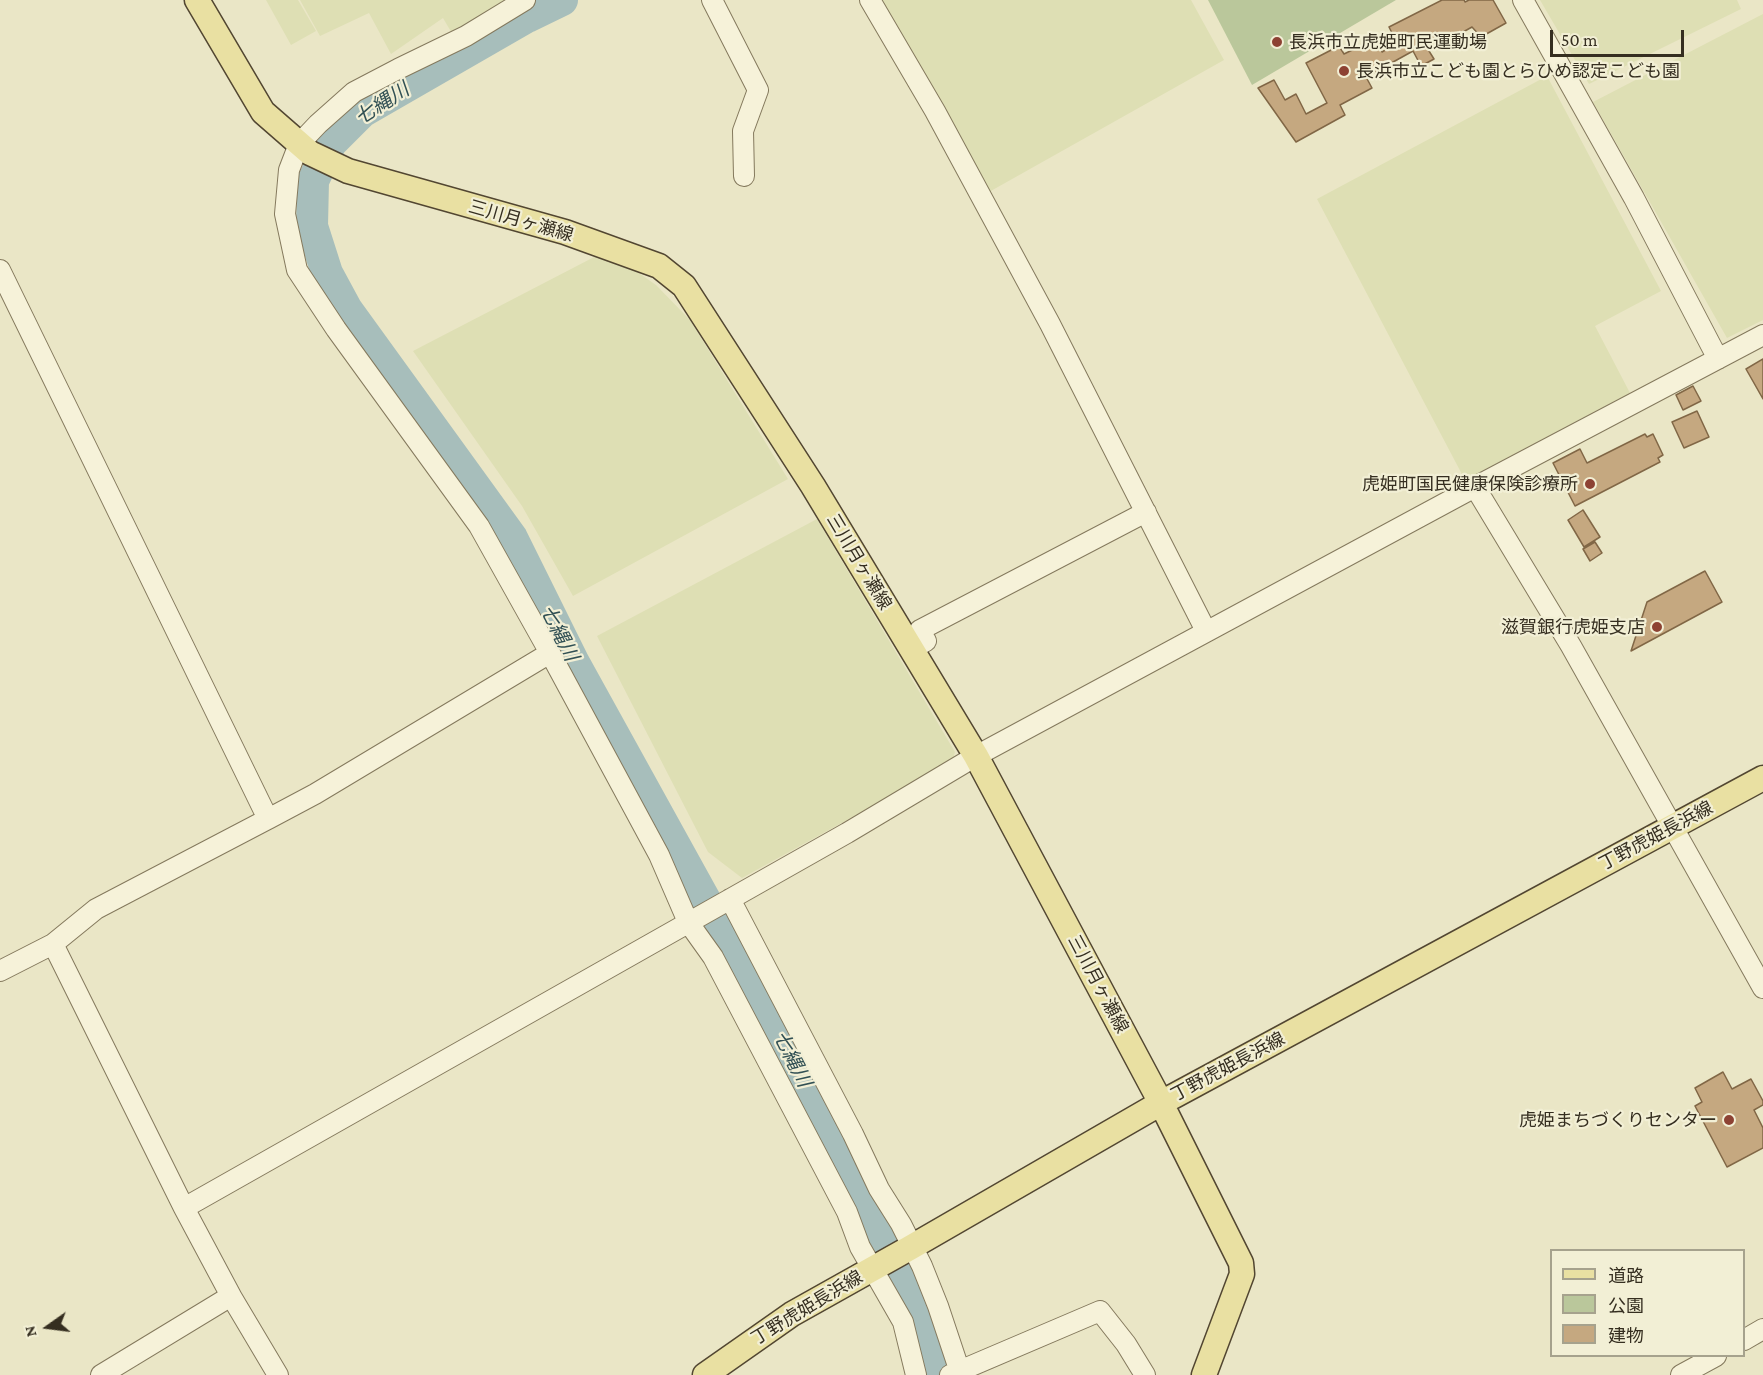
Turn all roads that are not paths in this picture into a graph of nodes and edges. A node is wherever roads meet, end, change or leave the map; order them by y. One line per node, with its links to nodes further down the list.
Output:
1 (197, 0): 6 (main road, 三川月ヶ瀬線)
2 (525, 0): 6 (street)
3 (712, 0): 7 (street)
4 (870, 0): 12 (street)
5 (1523, 0): 10 (street)
6 (305, 148): 14 (main road, 三川月ヶ瀬線); 15 (street)
7 (744, 176)
8 (0, 270): 18 (street)
9 (1763, 335): 10 (street)
10 (1718, 359): 11 (street)
11 (1476, 487): 13 (street); 19 (street)
12 (1146, 512): 13 (street); 14 (street)
13 (1206, 631): 16 (street)
14 (912, 649): 16 (main road, 三川月ヶ瀬線)
15 (550, 653): 18 (street); 21 (street)
16 (976, 756): 20 (street); 25 (main road, 三川月ヶ瀬線)
17 (1763, 778): 19 (main road, 丁野虎姫長浜線)
18 (268, 819): 22 (street)
19 (1671, 828): 24 (street); 25 (main road, 丁野虎姫長浜線)
20 (730, 898): 21 (street); 27 (street)
21 (688, 922): 26 (street); 28 (street)
22 (53, 944): 23 (street); 26 (street)
23 (0, 971)
24 (1763, 988)
25 (1161, 1103): 27 (main road, 丁野虎姫長浜線); 39 (main road, 三川月ヶ瀬線)
26 (184, 1208): 29 (street)
27 (910, 1248): 28 (main road, 丁野虎姫長浜線); 33 (street)
28 (874, 1267): 36 (main road, 丁野虎姫長浜線); 37 (street)
29 (231, 1296): 34 (street); 35 (street)
30 (1763, 1329): 31 (street)
31 (1745, 1339)
32 (1714, 1357): 40 (street)
33 (957, 1374): 38 (street)
34 (101, 1375)
35 (278, 1375)
36 (705, 1375)
37 (916, 1375)
38 (1145, 1375)
39 (1204, 1375)
40 (1681, 1375)

